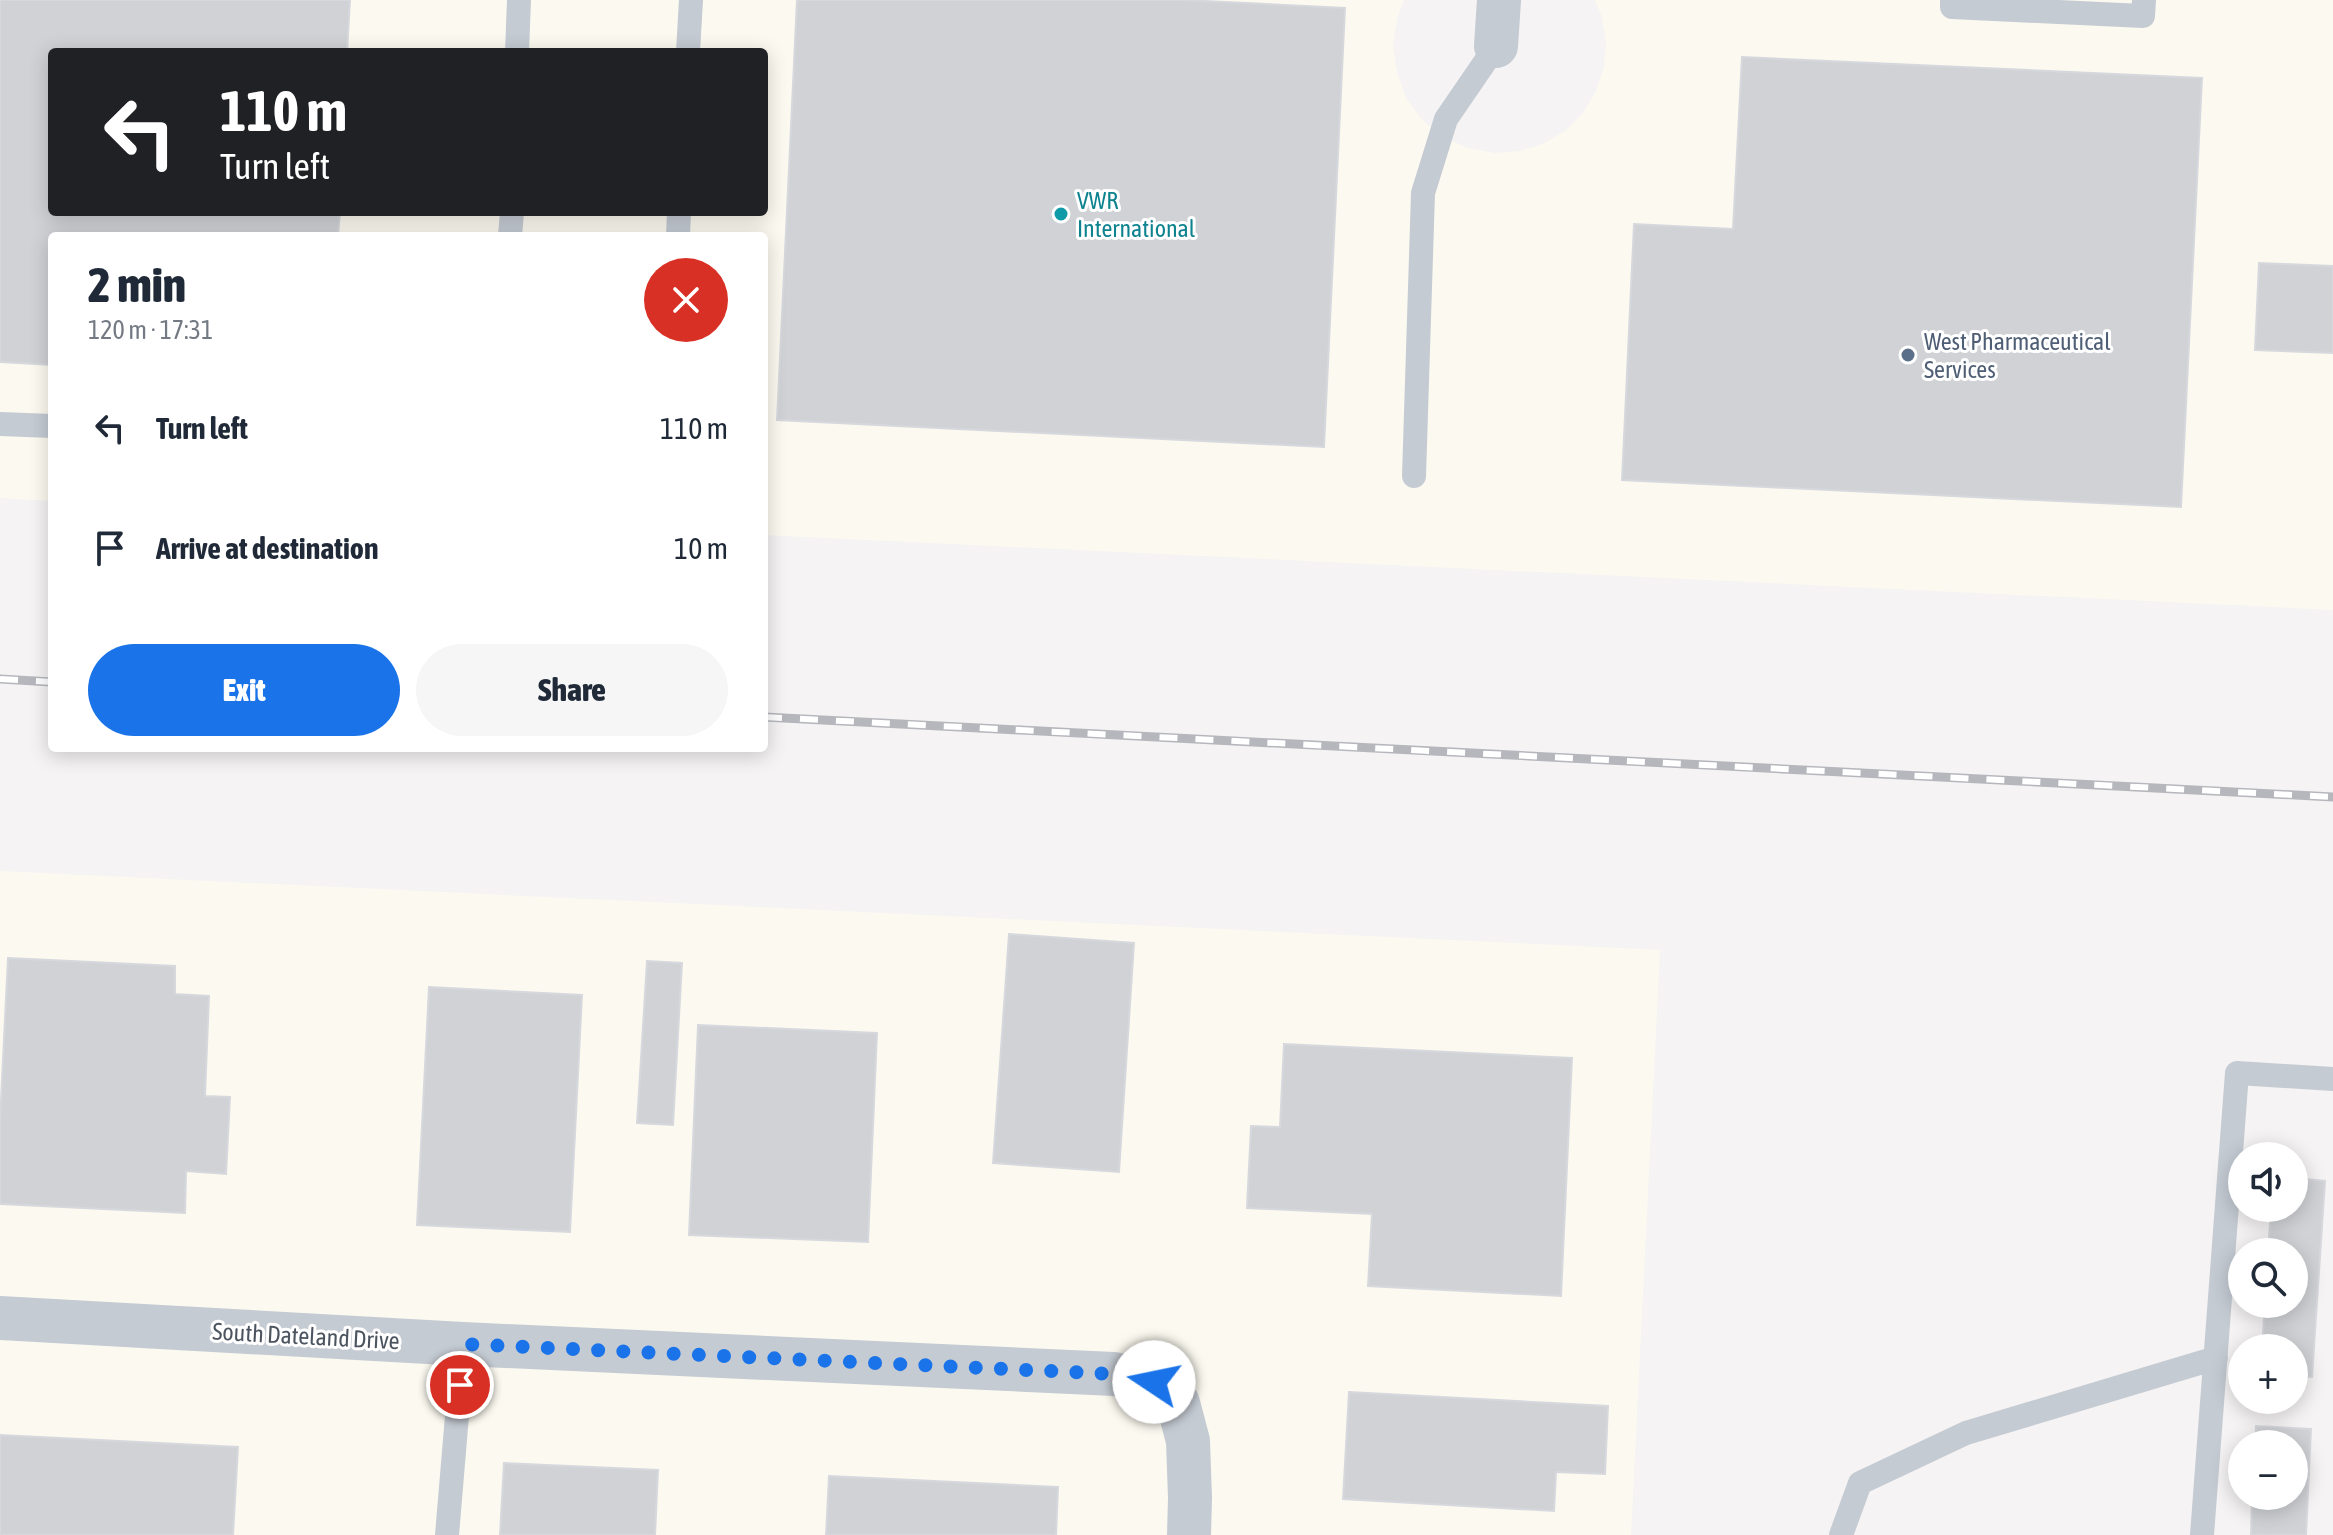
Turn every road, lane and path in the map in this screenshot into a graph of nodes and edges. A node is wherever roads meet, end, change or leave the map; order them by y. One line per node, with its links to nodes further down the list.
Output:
1 (519, 0): 7 (lane)
2 (691, 0): 8 (lane)
3 (1499, 0): 6 (street)
4 (1952, 0): 5 (lane)
5 (2144, 0)
6 (1496, 46): 11 (lane)
7 (517, 48)
8 (688, 48)
9 (0, 424): 10 (lane)
10 (48, 426)
11 (1414, 476)
12 (2333, 1079): 15 (lane)
13 (0, 1318): 14 (street, South Dateland Drive)
14 (463, 1344): 16 (lane); 17 (street, South Dateland Drive)
15 (2216, 1358): 18 (lane); 19 (lane)
16 (447, 1535)
17 (1189, 1535)
18 (1841, 1535)
19 (2202, 1535)

